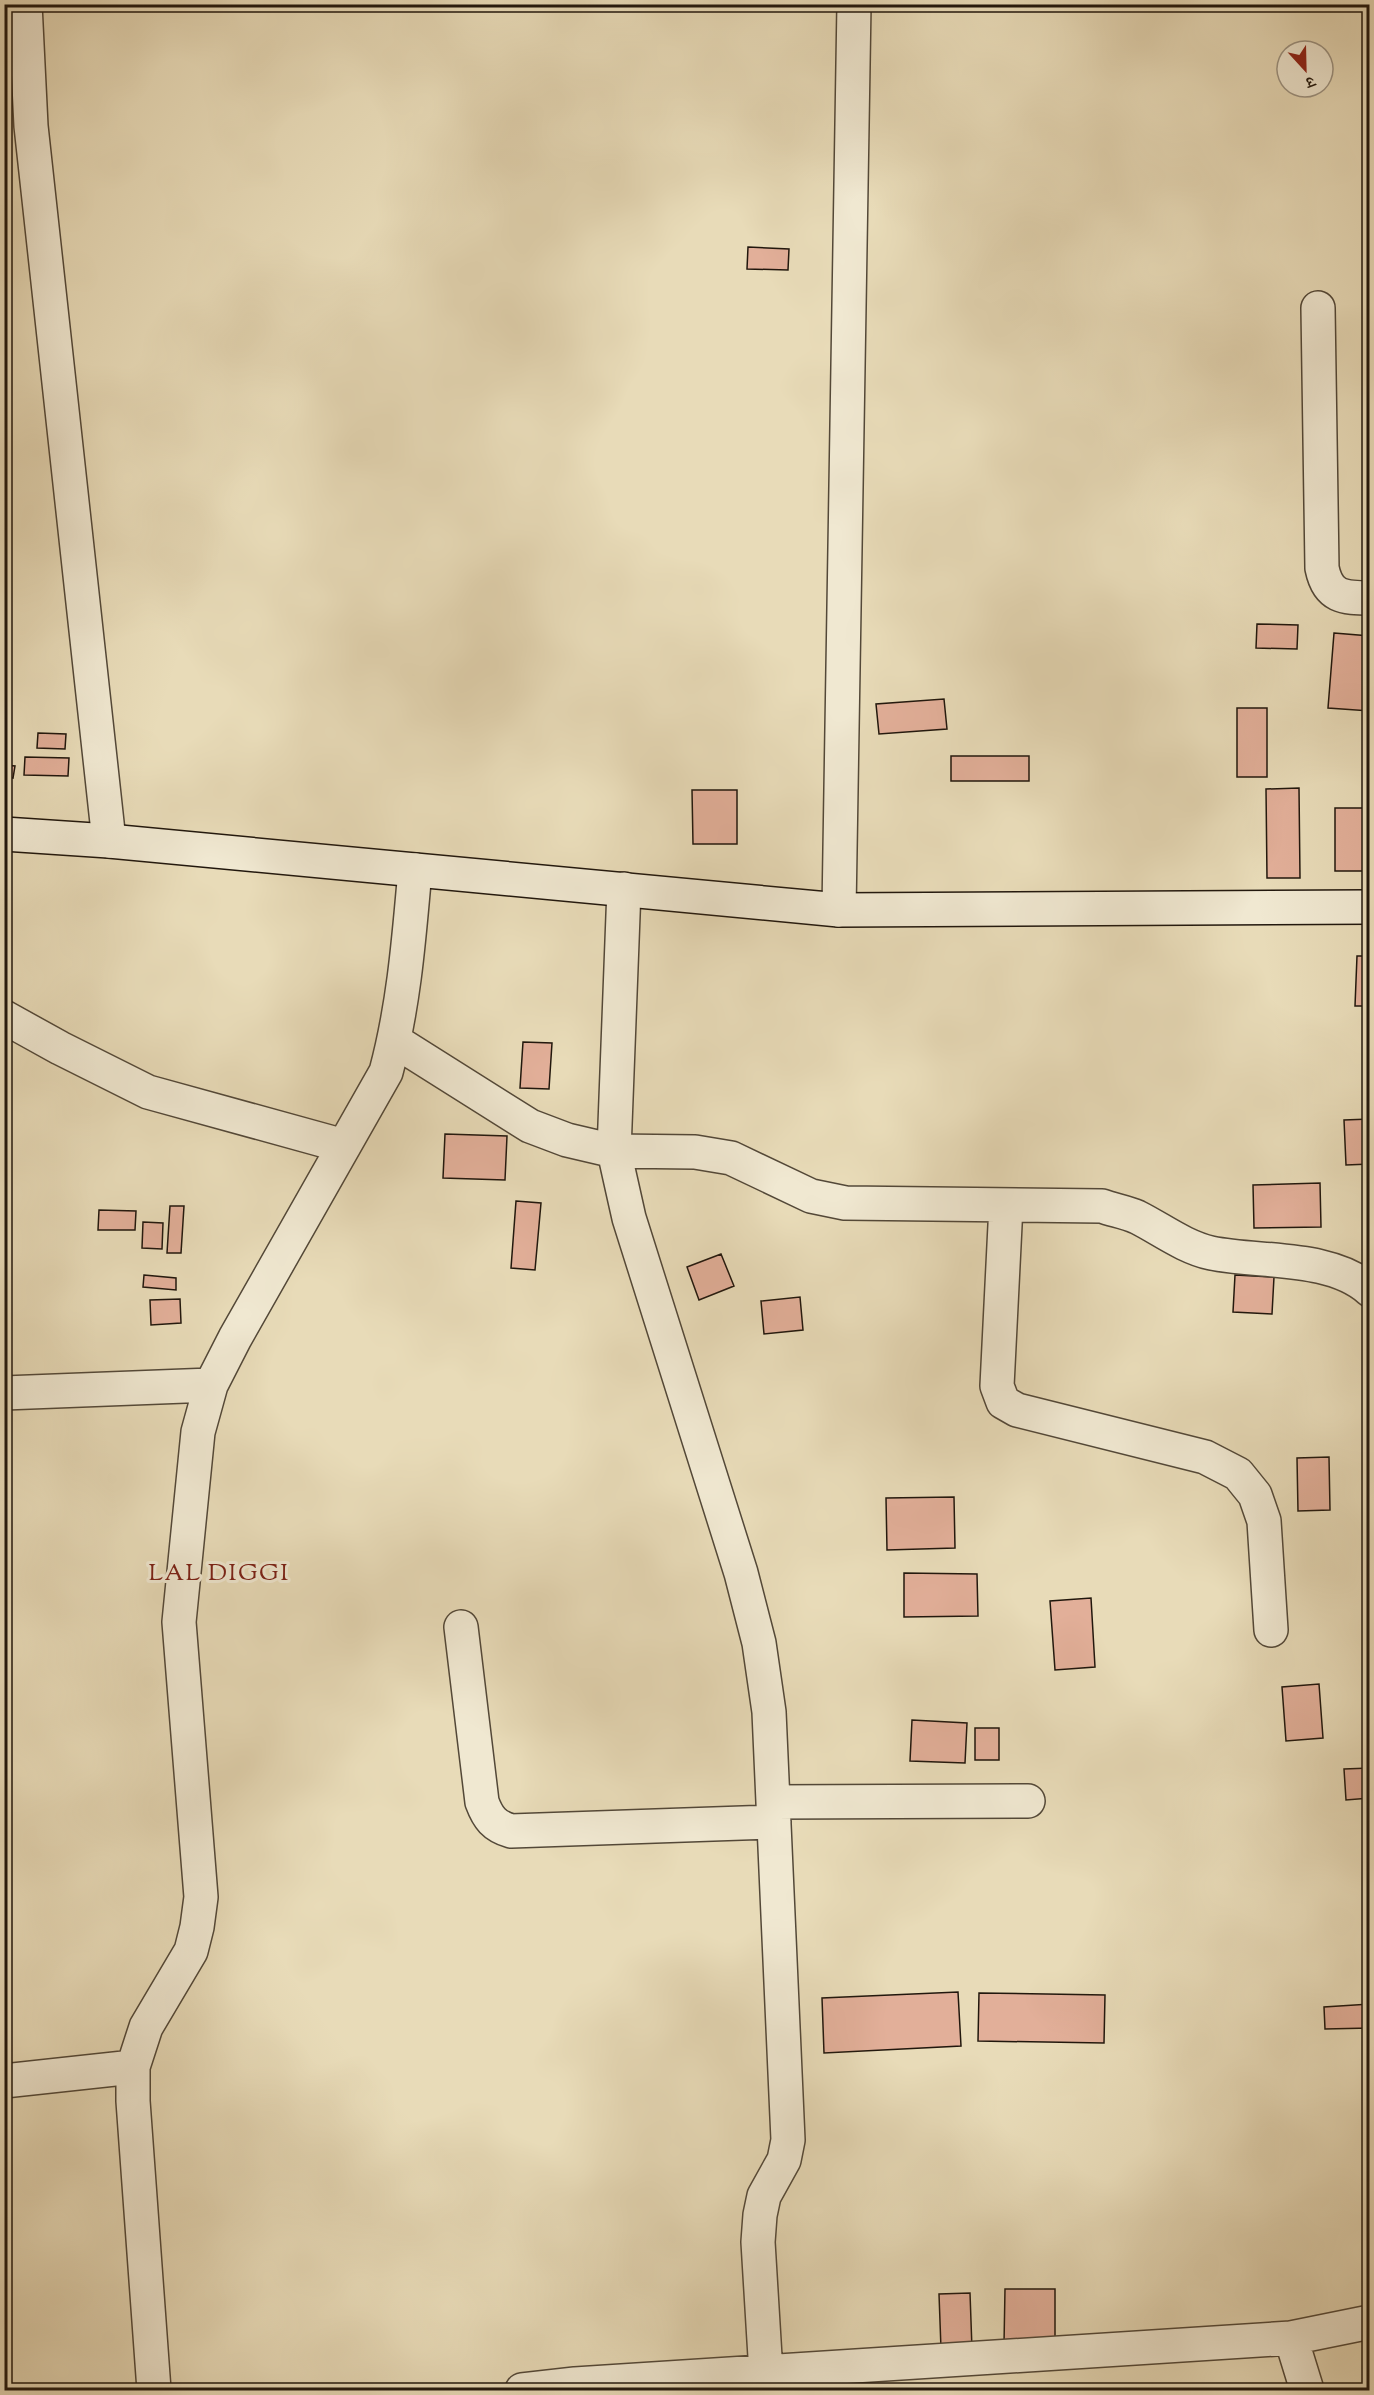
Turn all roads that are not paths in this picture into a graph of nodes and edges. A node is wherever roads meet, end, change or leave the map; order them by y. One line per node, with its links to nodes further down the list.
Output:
1 (25, 4): 3 (street)
2 (854, 4): 11 (street)
3 (18, 127): 7 (street)
4 (1318, 308): 5 (street)
5 (1370, 598)
6 (4, 834): 7 (street)
7 (110, 841): 8 (street)
8 (415, 870): 9 (street); 13 (street)
9 (624, 889): 11 (street); 15 (street)
10 (1370, 907): 11 (street)
11 (839, 910)
12 (4, 1017): 14 (street)
13 (395, 1041): 14 (street); 15 (street)
14 (344, 1146): 18 (street)
15 (614, 1151): 16 (street); 23 (street)
16 (1006, 1205): 17 (street); 21 (street)
17 (1370, 1290)
18 (211, 1385): 19 (street); 24 (street)
19 (4, 1393)
20 (461, 1627): 23 (street)
21 (1271, 1630)
22 (1028, 1801): 23 (street)
23 (774, 1812): 28 (street)
24 (133, 2067): 25 (street); 29 (street)
25 (4, 2081)
26 (1370, 2322): 27 (street)
27 (1291, 2338): 28 (street); 31 (street)
28 (766, 2381): 30 (street)
29 (154, 2391)
30 (522, 2391)
31 (1307, 2391)

